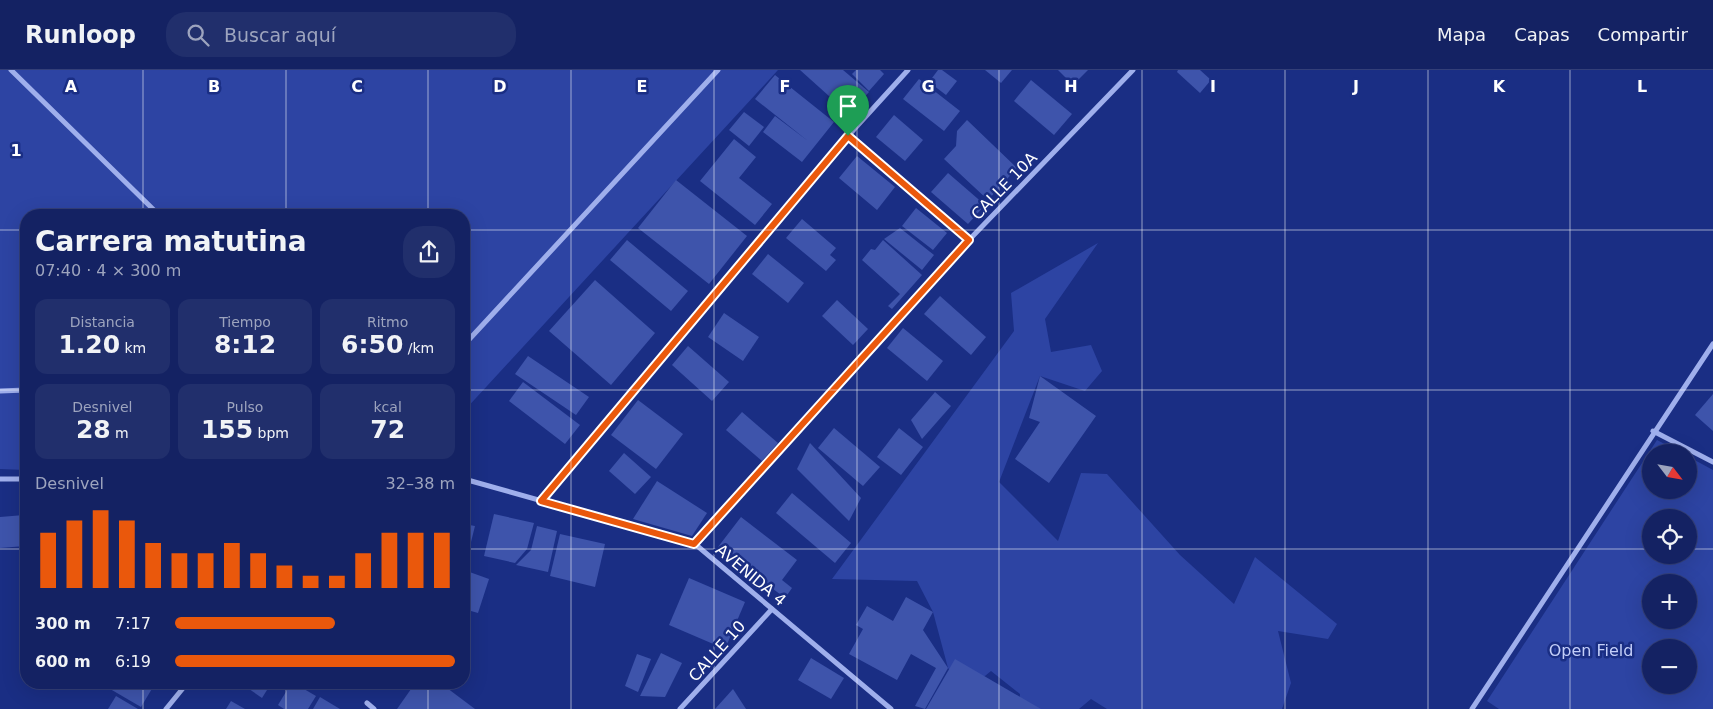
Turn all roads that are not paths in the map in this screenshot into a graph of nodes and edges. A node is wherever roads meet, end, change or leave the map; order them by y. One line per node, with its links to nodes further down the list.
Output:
1 (12, 70): 6 (street)
2 (718, 70): 8 (street)
3 (908, 70): 5 (street)
4 (1133, 70): 7 (street, CALLE 10A)
5 (848, 136): 7 (street); 17 (street)
6 (153, 209)
7 (969, 240): 18 (street, CALLE 10A)
8 (470, 339)
9 (1713, 344): 12 (street)
10 (20, 390): 11 (street)
11 (0, 391)
12 (1653, 431): 13 (street); 26 (street)
13 (1713, 462)
14 (0, 479): 15 (street)
15 (20, 479)
16 (470, 481): 17 (street, AVENIDA 4)
17 (541, 501): 18 (street, AVENIDA 4)
18 (694, 544): 19 (street, AVENIDA 4)
19 (772, 609): 24 (street, CALLE 10); 25 (street, AVENIDA 4)
20 (182, 689): 22 (street)
21 (367, 703): 23 (street)
22 (166, 709)
23 (374, 709)
24 (680, 709)
25 (891, 709)
26 (1472, 709)

